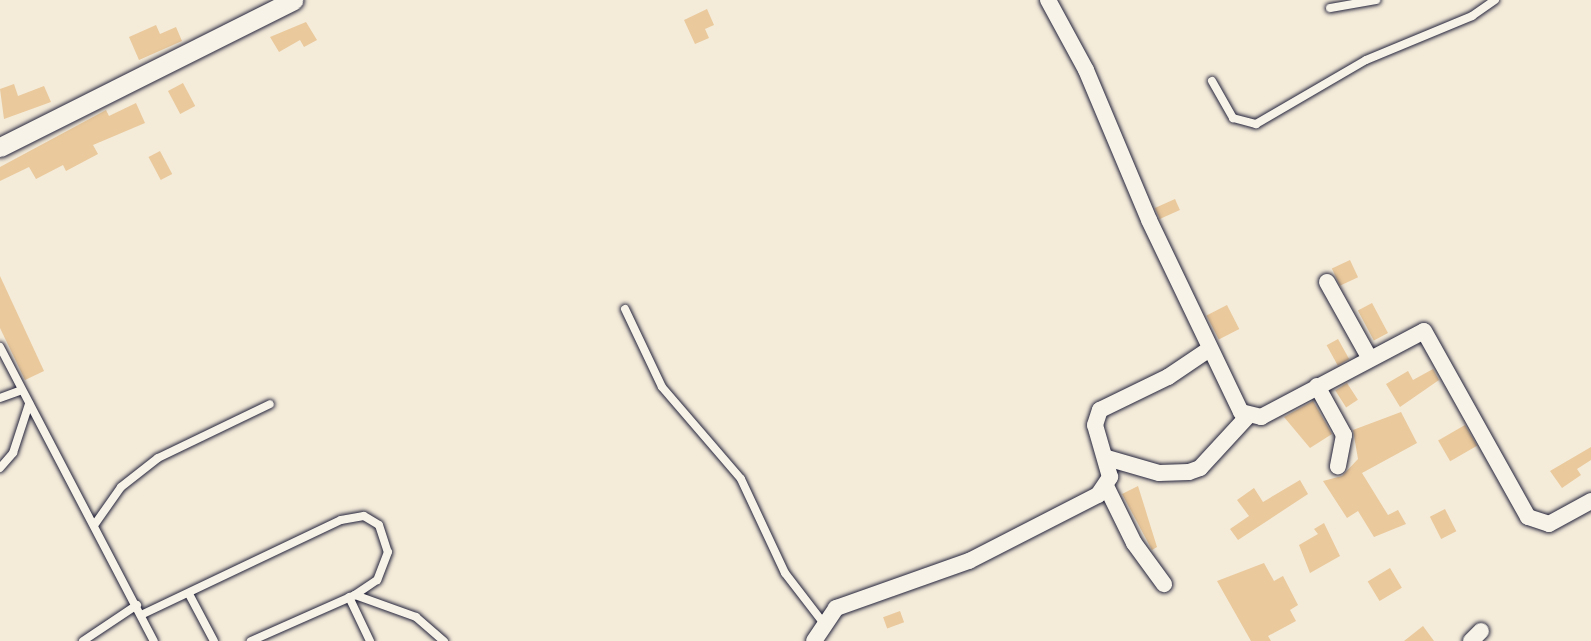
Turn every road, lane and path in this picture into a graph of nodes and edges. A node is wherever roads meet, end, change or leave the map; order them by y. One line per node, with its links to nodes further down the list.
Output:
1 (293, 0): 7 (street)
2 (1048, 0): 11 (street)
3 (1376, 0): 5 (lane)
4 (1494, 0): 6 (lane)
5 (1330, 8)
6 (1212, 81)
7 (0, 147)
8 (1327, 282): 12 (street)
9 (625, 309): 30 (lane)
10 (0, 347): 14 (lane)
11 (1208, 350): 18 (street); 19 (street)
12 (1369, 357): 13 (street); 23 (street)
13 (1317, 386): 18 (street); 20 (street)
14 (22, 390): 15 (lane); 16 (lane)
15 (0, 398)
16 (29, 404): 21 (lane); 24 (lane)
17 (270, 404): 24 (lane)
18 (1247, 417): 19 (street)
19 (1107, 458): 22 (street)
20 (1338, 466)
21 (0, 468)
22 (1106, 486): 25 (street); 30 (street)
23 (1591, 501)
24 (94, 524): 28 (lane)
25 (1164, 584)
26 (189, 594): 27 (lane); 29 (lane); 33 (lane)
27 (352, 596): 34 (lane); 35 (lane); 36 (lane)
28 (136, 605): 29 (lane); 31 (lane)
29 (141, 615): 32 (lane)
30 (822, 621): 37 (street)
31 (83, 641)
32 (153, 641)
33 (214, 641)
34 (251, 641)
35 (370, 641)
36 (444, 641)
37 (814, 641)

